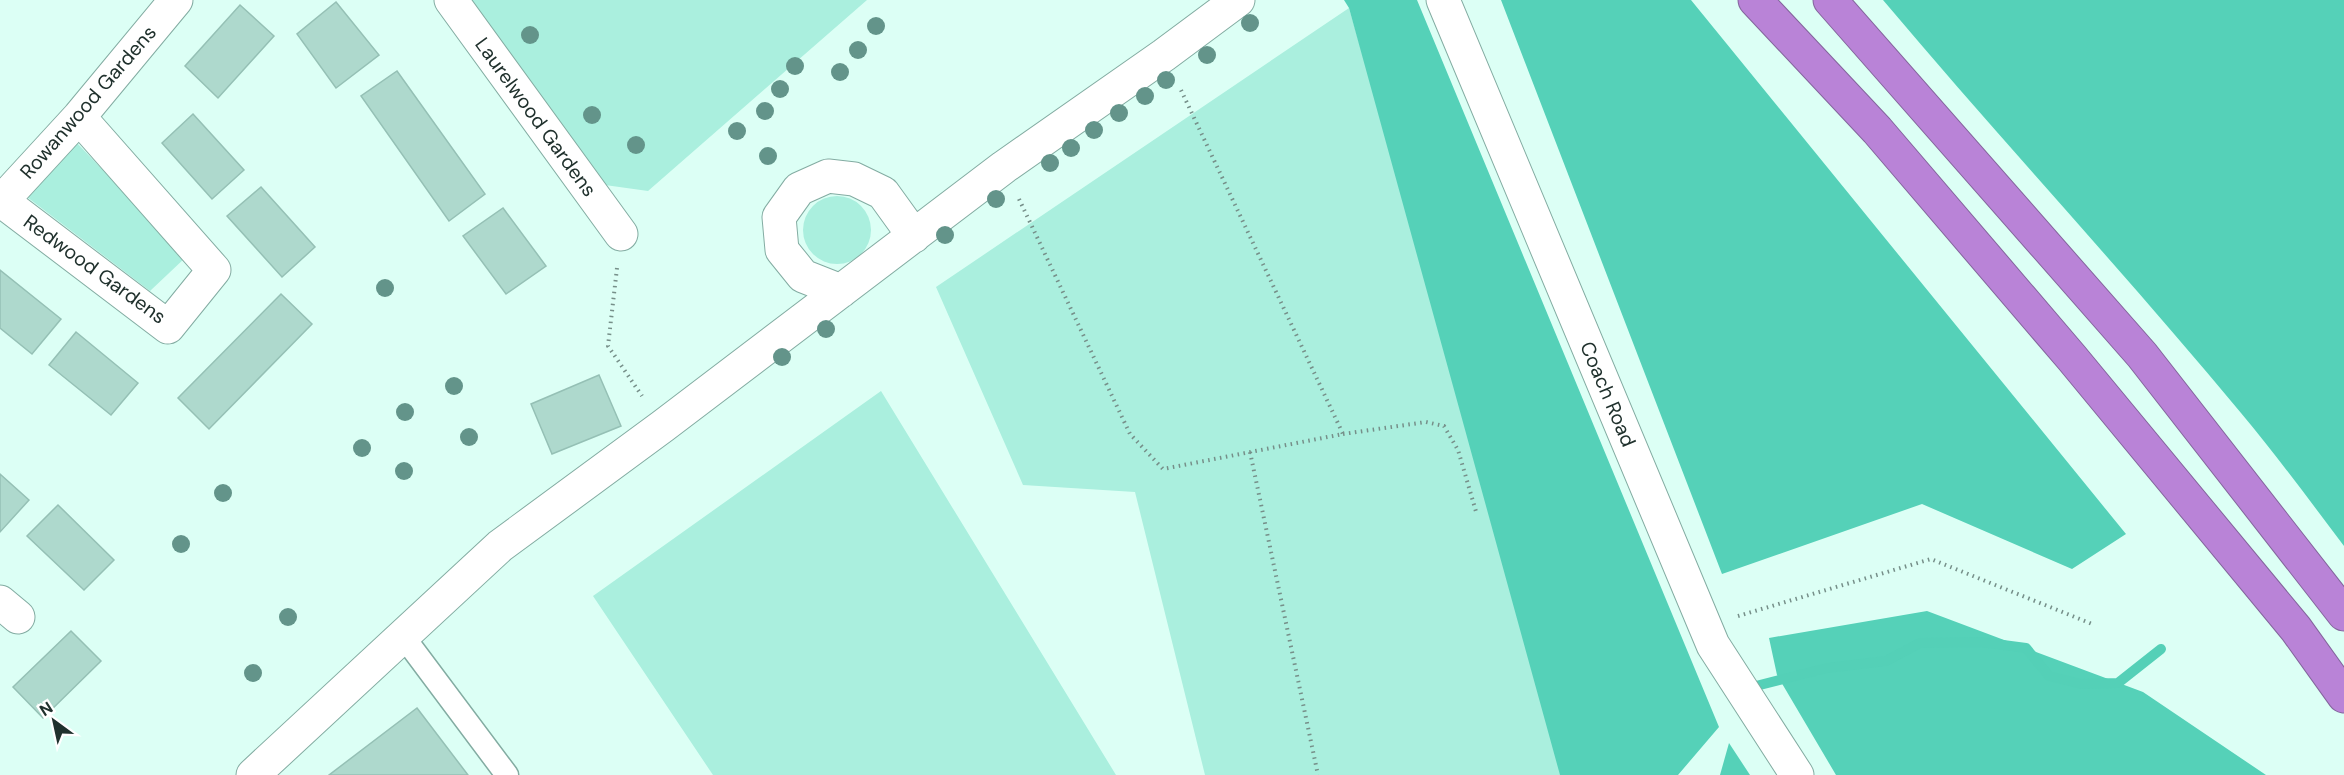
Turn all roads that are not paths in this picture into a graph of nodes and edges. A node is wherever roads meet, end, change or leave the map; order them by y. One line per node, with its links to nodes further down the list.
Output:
1 (176, 0): 7 (street, Rowanwood Gardens)
2 (450, 0): 9 (street, Laurelwood Gardens)
3 (1238, 0): 10 (street)
4 (1443, 0): 17 (street, Coach Road)
5 (1755, 0): 14 (highway)
6 (1830, 0): 12 (highway)
7 (79, 117): 8 (street, Rowanwood Gardens); 8 (street, Redwood Gardens)
8 (1, 202)
9 (621, 234)
10 (914, 236): 11 (street); 11 (street)
11 (841, 291): 13 (street)
12 (2344, 614)
13 (403, 636): 15 (street); 16 (lane)
14 (2344, 696)
15 (253, 775)
16 (507, 775)
17 (1797, 775)

